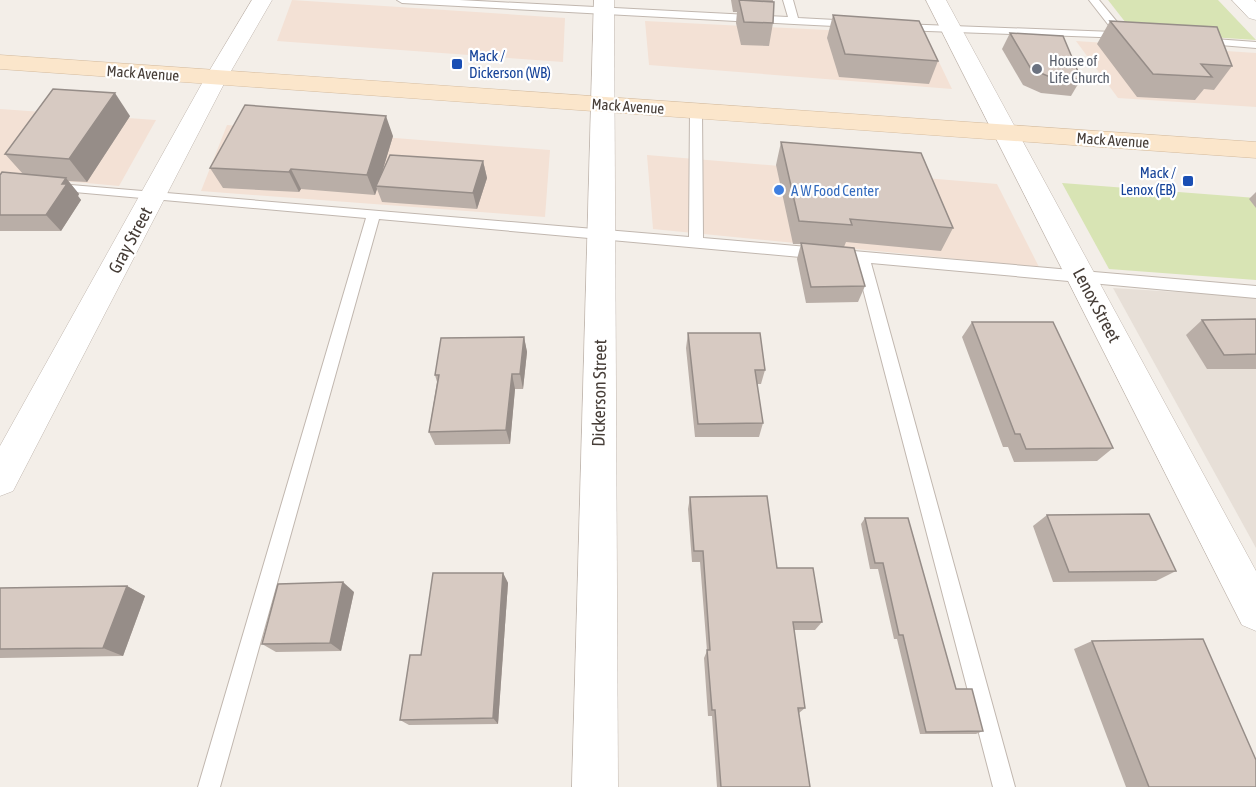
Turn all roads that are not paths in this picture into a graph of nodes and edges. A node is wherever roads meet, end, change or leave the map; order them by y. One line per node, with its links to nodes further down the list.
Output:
1 (262, 0): 17 (street, Gray Street)
2 (402, 0): 7 (lane)
3 (788, 0): 10 (lane)
4 (936, 0): 13 (street, Lenox Street)
5 (1094, 0): 13 (lane)
6 (1242, 0): 9 (street)
7 (440, 1): 8 (lane)
8 (604, 6): 10 (lane); 18 (street, Dickerson Street)
9 (1256, 14)
10 (794, 21): 11 (lane)
11 (861, 25)
12 (884, 26): 13 (lane)
13 (951, 29): 20 (street, Lenox Street)
14 (1189, 40): 15 (lane)
15 (1256, 45)
16 (0, 62): 17 (main road, Mack Avenue)
17 (216, 78): 18 (main road, Mack Avenue); 23 (street, Gray Street)
18 (603, 104): 19 (main road, Mack Avenue); 25 (street, Dickerson Street)
19 (696, 111): 20 (main road, Mack Avenue); 26 (lane)
20 (1006, 133): 21 (main road, Mack Avenue); 28 (street, Lenox Street)
21 (1256, 150)
22 (36, 184): 23 (lane)
23 (154, 195): 24 (lane); 30 (street, Gray Street)
24 (374, 214): 25 (lane); 32 (lane)
25 (601, 234): 26 (lane); 33 (street, Dickerson Street)
26 (696, 243): 27 (lane)
27 (862, 258): 28 (lane); 34 (lane)
28 (1083, 278): 29 (lane); 31 (street, Lenox Street)
29 (1256, 292)
30 (0, 480)
31 (1256, 611)
32 (209, 787)
33 (595, 787)
34 (1004, 787)

